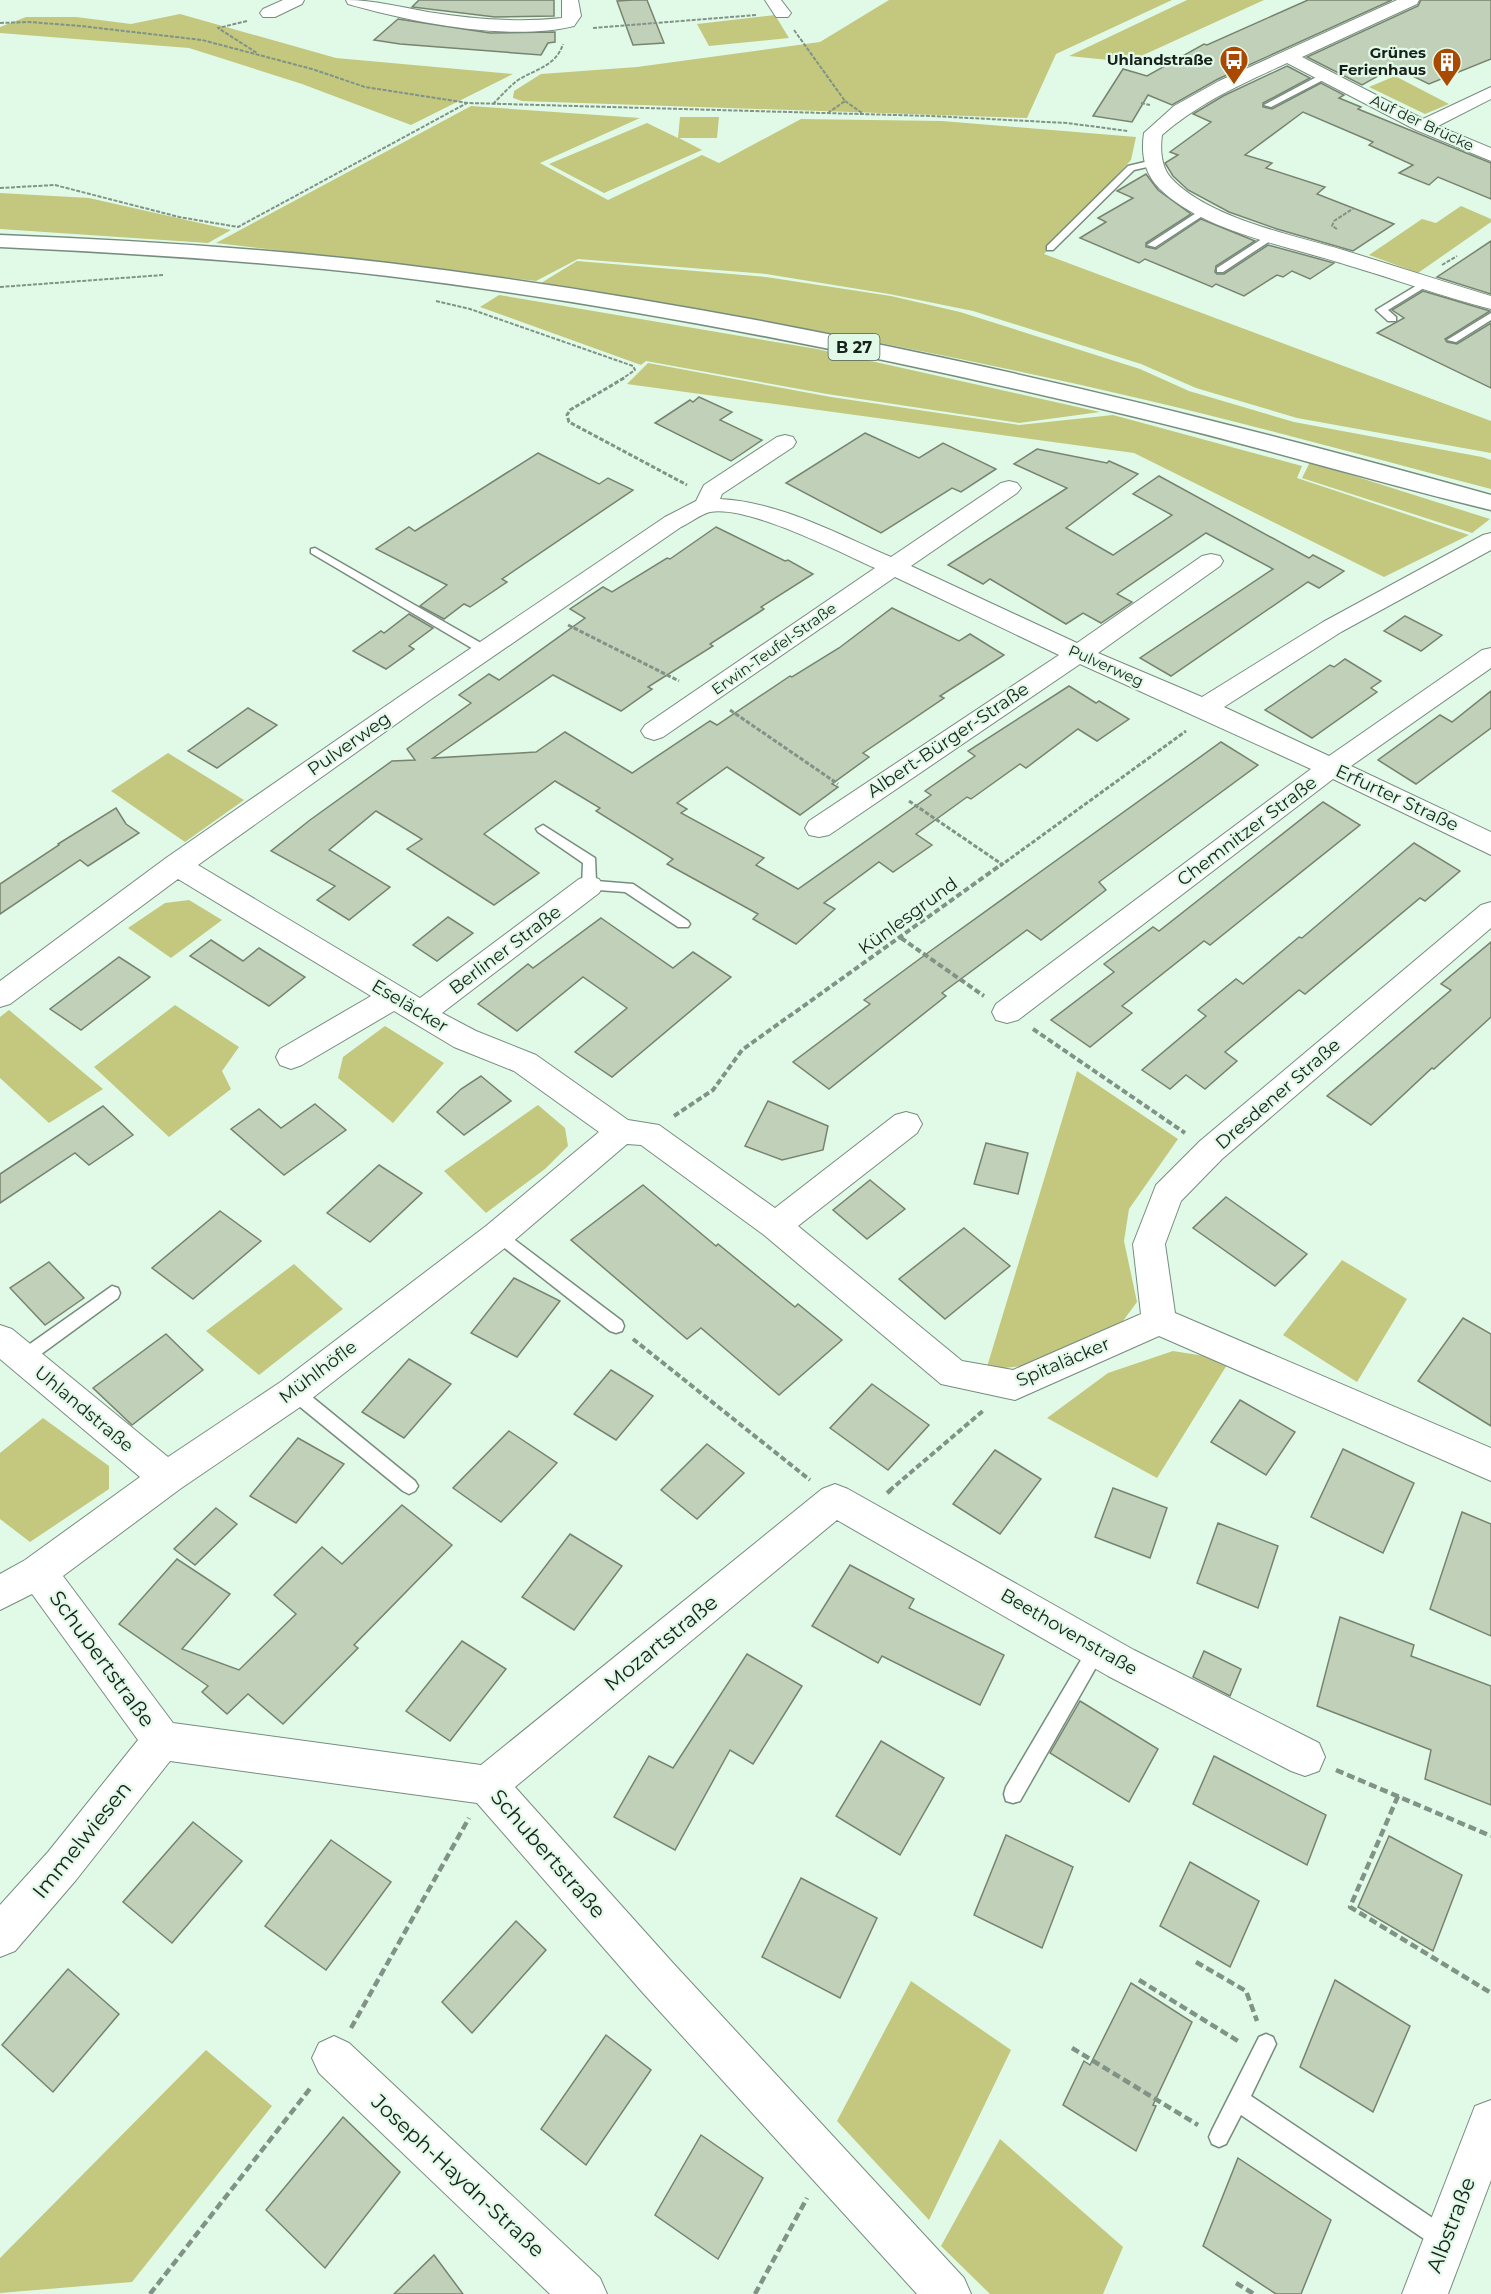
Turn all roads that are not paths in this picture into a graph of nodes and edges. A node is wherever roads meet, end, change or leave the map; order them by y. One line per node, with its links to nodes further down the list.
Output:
1 (296, 0): 5 (street)
2 (354, 0): 3 (street)
3 (570, 0)
4 (1411, 0): 6 (street)
5 (269, 13)
6 (1289, 57): 7 (street, Auf der Brücke); 12 (street)
7 (1324, 76): 9 (lane); 10 (street, Auf der Brücke)
8 (1491, 92): 10 (street)
9 (1268, 105)
10 (1423, 126): 11 (street, Auf der Brücke)
11 (1491, 155)
12 (1153, 163): 13 (street); 17 (lane)
13 (1207, 209): 14 (street); 16 (lane)
14 (1274, 236): 18 (lane); 19 (street)
15 (0, 241): 26 (main road, B 27)
16 (1152, 245)
17 (1050, 248)
18 (1220, 270)
19 (1427, 283): 20 (street); 22 (lane)
20 (1491, 303)
21 (1491, 316): 23 (lane)
22 (1392, 319)
23 (1452, 339)
24 (785, 442): 27 (street, Pulverweg)
25 (1009, 488): 31 (street, Erwin-Teufel-Straße)
26 (1483, 501)
27 (706, 505): 31 (street, Pulverweg); 32 (street, Pulverweg)
28 (1489, 542): 35 (street)
29 (315, 551): 32 (lane)
30 (1211, 561): 33 (street, Albert-Bürger-Straße)
31 (893, 567): 33 (street, Pulverweg); 36 (street, Erwin-Teufel-Straße)
32 (484, 650): 41 (street, Pulverweg)
33 (1079, 654): 35 (street, Pulverweg); 38 (street, Albert-Bürger-Straße)
34 (1491, 656): 37 (street, Chemnitzer Straße)
35 (1198, 717): 37 (street, Erfurter Straße)
36 (654, 732)
37 (1331, 767): 40 (street, Erfurter Straße); 47 (street, Chemnitzer Straße)
38 (819, 828)
39 (543, 829): 42 (lane)
40 (1491, 845)
41 (176, 865): 45 (street, Pulverweg); 46 (street, Eseläcker)
42 (590, 886): 44 (lane); 48 (street, Berliner Straße)
43 (1491, 912): 55 (street, Dresdener Straße)
44 (683, 924)
45 (0, 996)
46 (395, 996): 48 (street, Eseläcker); 49 (street)
47 (1007, 1012)
48 (420, 1014): 51 (street, Eseläcker)
49 (291, 1057)
50 (906, 1124): 52 (street)
51 (635, 1132): 52 (street, Spitaläcker); 53 (street, Mühlhöfle)
52 (775, 1226): 55 (street, Spitaläcker)
53 (498, 1235): 56 (lane); 58 (street, Mühlhöfle)
54 (112, 1293): 57 (lane)
55 (1159, 1321): 59 (street)
56 (616, 1326)
57 (12, 1348): 60 (street, Uhlandstraße)
58 (294, 1392): 60 (street, Mühlhöfle); 61 (lane)
59 (1491, 1465)
60 (167, 1479): 63 (street, Mühlhöfle)
61 (409, 1486)
62 (848, 1507): 65 (street, Beethovenstraße); 68 (street, Mozartstraße)
63 (38, 1572): 64 (street, Mühlhöfle); 66 (street, Schubertstraße)
64 (0, 1593)
65 (1097, 1649): 67 (street, Beethovenstraße); 69 (lane)
66 (162, 1741): 68 (street, Schubertstraße); 70 (street, Immelwiesen)
67 (1305, 1757)
68 (487, 1785): 78 (street, Schubertstraße)
69 (1013, 1794)
70 (0, 1936)
71 (1263, 2050): 73 (lane)
72 (334, 2058): 77 (street, Joseph-Haydn-Straße)
73 (1238, 2100): 75 (lane); 76 (lane)
74 (1491, 2122): 76 (street, Albstraße)
75 (1219, 2137)
76 (1444, 2239): 79 (street, Albstraße)
77 (584, 2294)
78 (948, 2294)
79 (1425, 2294)

